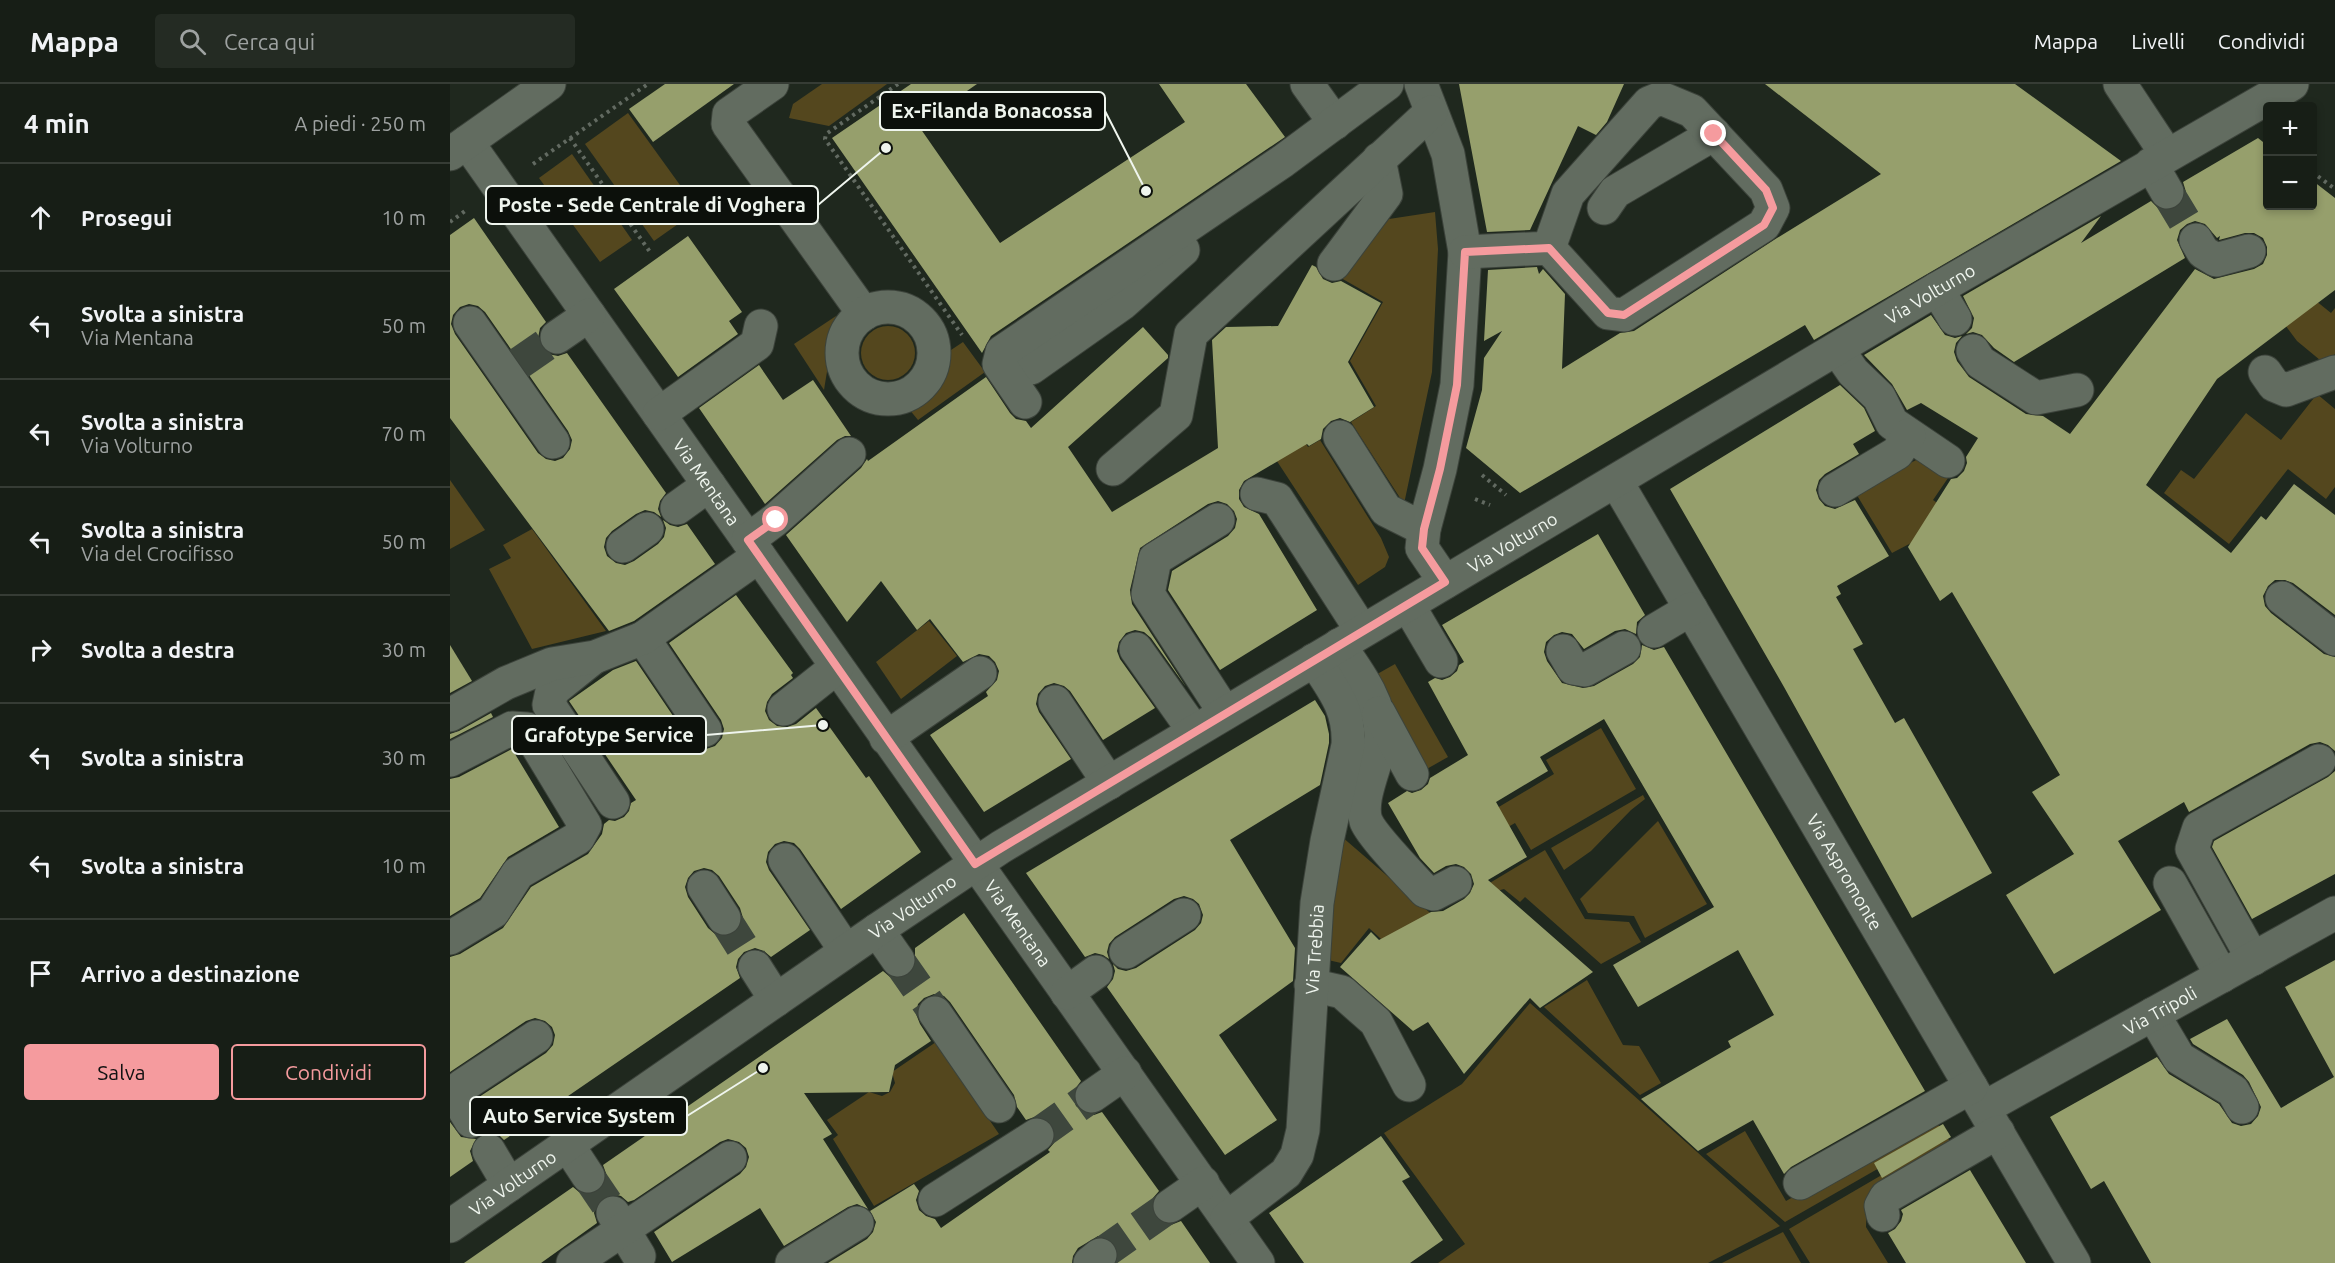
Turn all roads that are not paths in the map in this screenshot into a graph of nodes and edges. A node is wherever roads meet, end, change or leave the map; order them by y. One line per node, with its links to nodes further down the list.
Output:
1 (549, 84): 10 (street)
2 (772, 84): 22 (street)
3 (1307, 84): 8 (street)
4 (1387, 84): 8 (street)
5 (2120, 84): 12 (street)
6 (2292, 84): 12 (street, Via Volturno)
7 (1426, 98): 11 (street); 19 (street)
8 (1335, 123): 13 (street)
9 (1714, 134): 15 (street); 17 (street); 17 (street)
10 (459, 148): 23 (street, Via Mentana)
11 (1379, 159): 20 (street); 41 (street)
12 (2159, 160): 14 (street); 21 (street, Via Volturno)
13 (1283, 161): 30 (street); 34 (street)
14 (2167, 192)
15 (1604, 208)
16 (2196, 240): 18 (street)
17 (1549, 248): 19 (street)
18 (2249, 251)
19 (1465, 252): 48 (street)
20 (1334, 264)
21 (1937, 289): 24 (street); 28 (street, Via Volturno)
22 (864, 314)
23 (589, 315): 27 (street); 35 (street, Via Mentana)
24 (1955, 319)
25 (470, 323): 38 (street)
26 (761, 326): 35 (street)
27 (557, 337)
28 (1837, 349): 36 (street); 42 (street, Via Volturno)
29 (1973, 351): 33 (street)
30 (1031, 368)
31 (2265, 372): 32 (street)
32 (2335, 372)
33 (2076, 390)
34 (1025, 402)
35 (659, 414): 43 (street, Via Mentana)
36 (1909, 435): 40 (street); 44 (street)
37 (1340, 437): 48 (street)
38 (553, 442)
39 (849, 454): 49 (street)
40 (1948, 461)
41 (1113, 469)
42 (1616, 481): 50 (street, Via Volturno); 53 (street, Via Aspromonte)
43 (709, 485): 46 (street); 49 (street, Via Mentana)
44 (1835, 490)
45 (1257, 494): 57 (street)
46 (677, 508)
47 (1218, 520): 68 (street)
48 (1424, 529): 50 (street)
49 (754, 548): 55 (street); 63 (street, Via Mentana)
50 (1445, 582): 52 (street, Via Volturno)
51 (2282, 598): 56 (street)
52 (1408, 605): 57 (street, Via Volturno); 62 (street)
53 (1691, 609): 54 (street); 106 (street, Via Aspromonte)
54 (1654, 631)
55 (643, 638): 61 (street); 70 (street)
56 (2335, 639)
57 (1339, 646): 66 (street); 68 (street, Via Volturno); 95 (street, Via Trebbia)
58 (1624, 648): 60 (street)
59 (1136, 649): 71 (street)
60 (1563, 651)
61 (595, 657): 69 (street); 77 (street)
62 (1440, 661)
63 (837, 667): 67 (street); 72 (street, Via Mentana)
64 (980, 672): 72 (street)
65 (1055, 702): 76 (street)
66 (1375, 707): 75 (street); 80 (street)
67 (784, 709)
68 (1225, 713): 71 (street, Via Volturno)
69 (450, 715)
70 (705, 730)
71 (1194, 731): 76 (street, Via Volturno)
72 (886, 738): 79 (street, Via Mentana)
73 (450, 760): 87 (street)
74 (2319, 761): 90 (street)
75 (1412, 774)
76 (1109, 783): 79 (street, Via Volturno)
77 (614, 802)
78 (784, 860): 88 (street)
79 (975, 864): 86 (street, Via Volturno); 96 (street, Via Mentana)
80 (1455, 883)
81 (2170, 883): 94 (street)
82 (704, 887): 85 (street)
83 (2335, 913): 90 (street, Via Tripoli)
84 (1184, 915): 89 (street)
85 (724, 918)
86 (877, 930): 88 (street, Via Volturno); 91 (street)
87 (450, 938)
88 (846, 951): 97 (street, Via Volturno)
89 (1126, 952)
90 (2253, 959): 94 (street, Via Tripoli)
91 (898, 960)
92 (755, 967): 97 (street)
93 (1096, 972): 96 (street)
94 (2222, 976): 99 (street, Via Tripoli)
95 (1311, 985): 102 (street); 119 (street, Via Trebbia)
96 (1067, 993): 101 (street, Via Mentana)
97 (776, 1000): 109 (street, Via Volturno)
98 (935, 1013): 104 (street)
99 (2153, 1014): 105 (street); 106 (street, Via Tripoli)
100 (536, 1037): 107 (street)
101 (1125, 1073): 103 (street); 113 (street, Via Mentana)
102 (1409, 1085)
103 (1092, 1096)
104 (999, 1106)
105 (2242, 1107)
106 (1984, 1109): 114 (street); 118 (street); 125 (street, Via Aspromonte)
107 (471, 1121)
108 (1037, 1135): 116 (street)
109 (567, 1144): 112 (street); 115 (street, Via Volturno)
110 (489, 1151): 115 (street)
111 (730, 1158): 122 (street)
112 (588, 1176)
113 (1203, 1183): 117 (street); 119 (street, Via Mentana)
114 (1800, 1183)
115 (508, 1185): 121 (street, Via Volturno)
116 (935, 1200)
117 (1170, 1206)
118 (1883, 1215)
119 (1227, 1218): 124 (street, Via Mentana)
120 (856, 1223): 123 (street)
121 (450, 1226)
122 (573, 1263)
123 (792, 1263)
124 (1258, 1263)
125 (2074, 1263)

